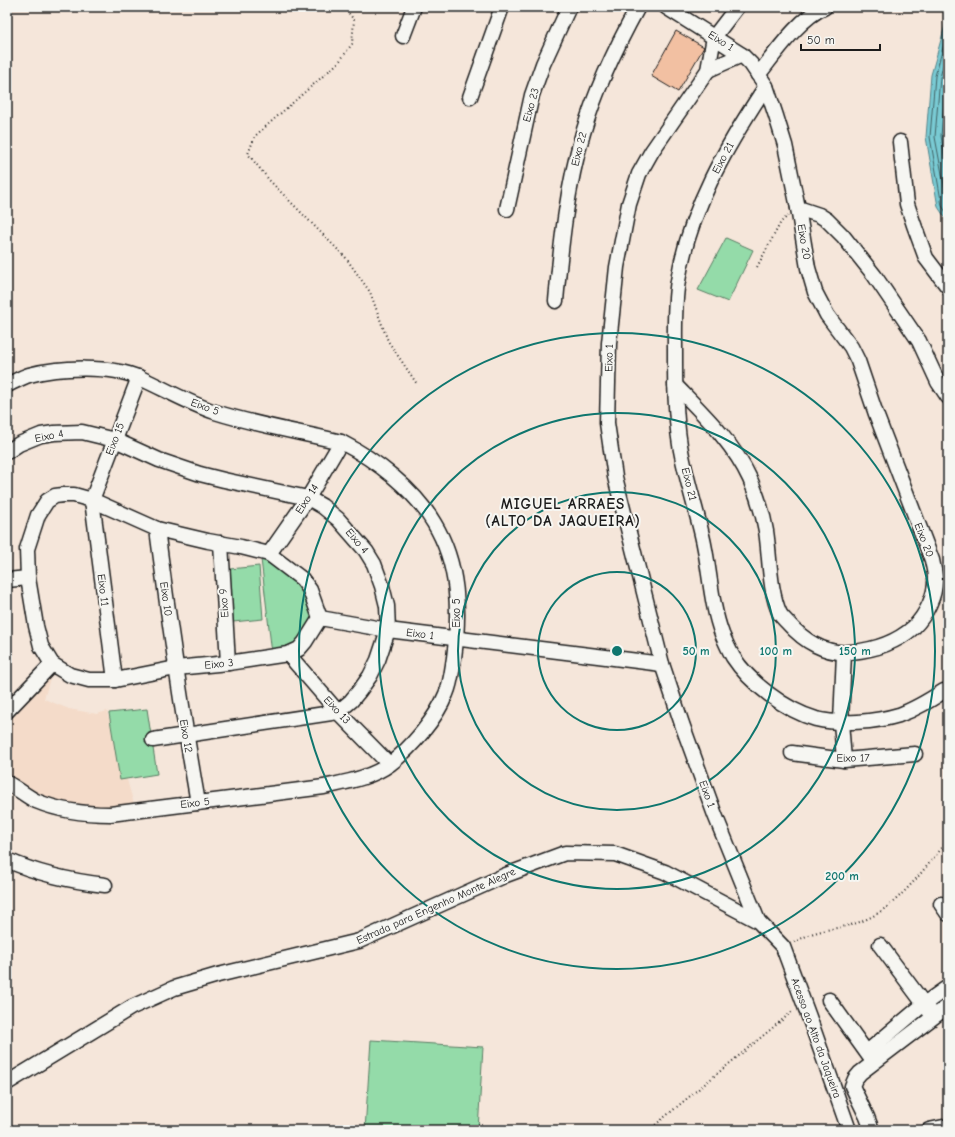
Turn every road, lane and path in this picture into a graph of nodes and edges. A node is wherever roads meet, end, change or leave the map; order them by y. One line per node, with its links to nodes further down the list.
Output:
1 (344, 7): 22 (path)
2 (414, 7): 9 (street)
3 (502, 7): 14 (street)
4 (570, 7): 17 (street, Eixo 23)
5 (638, 7): 20 (street, Eixo 22)
6 (666, 7): 10 (street, Eixo 1)
7 (737, 7): 10 (street)
8 (825, 7): 13 (street, Eixo 21)
9 (403, 36)
10 (714, 37): 11 (street, Eixo 1); 12 (street)
11 (742, 55): 12 (street); 13 (street, Eixo 1)
12 (708, 70): 43 (street, Eixo 1)
13 (762, 80): 16 (street, Eixo 20); 24 (street, Eixo 21)
14 (470, 97)
15 (900, 142): 19 (street)
16 (798, 208): 18 (path); 25 (street); 39 (street, Eixo 20)
17 (507, 209)
18 (757, 267)
19 (948, 287)
20 (556, 301)
21 (139, 377): 23 (street, Eixo 5); 26 (street, Eixo 15); 27 (street, Eixo 5)
22 (417, 384)
23 (7, 385)
24 (675, 385): 39 (street, Eixo 20); 49 (street, Eixo 21)
25 (948, 396)
26 (115, 440): 28 (street, Eixo 4); 29 (street, Eixo 4); 30 (street, Eixo 15)
27 (342, 442): 29 (street, Eixo 14); 38 (street, Eixo 5)
28 (7, 452)
29 (308, 498): 33 (street, Eixo 14); 37 (street, Eixo 4)
30 (92, 500): 31 (street, Eixo 3); 34 (street, Eixo 3); 45 (street, Eixo 11)
31 (157, 529): 32 (street, Eixo 3); 44 (street, Eixo 10)
32 (221, 543): 33 (street, Eixo 3); 41 (street, Eixo 9)
33 (269, 554): 36 (street, Eixo 3)
34 (28, 578): 35 (street); 42 (street, Eixo 3)
35 (7, 580)
36 (320, 618): 37 (street, Eixo 1); 40 (street, Eixo 3)
37 (388, 630): 38 (street, Eixo 1); 48 (street, Eixo 4)
38 (456, 638): 43 (street, Eixo 1); 55 (street, Eixo 5)
39 (844, 653): 49 (street)
40 (288, 654): 41 (street, Eixo 3); 48 (street, Eixo 13)
41 (228, 663): 44 (street, Eixo 3)
42 (52, 664): 45 (street, Eixo 3); 47 (street)
43 (662, 664): 61 (street, Eixo 1)
44 (176, 668): 45 (street, Eixo 3); 50 (street, Eixo 12)
45 (115, 680)
46 (944, 691): 49 (street, Eixo 21)
47 (7, 710)
48 (338, 712): 50 (street); 55 (street, Eixo 13)
49 (841, 722): 54 (street)
50 (186, 734): 51 (street); 57 (street, Eixo 12)
51 (153, 740)
52 (792, 753): 54 (street, Eixo 17)
53 (915, 754): 54 (street, Eixo 17)
54 (844, 760)
55 (389, 764): 57 (street, Eixo 5)
56 (7, 782): 57 (street, Eixo 5)
57 (198, 803)
58 (948, 841): 63 (path)
59 (7, 860): 60 (street)
60 (105, 885)
61 (758, 922): 63 (street); 71 (street, Estrada para Engenho Monte Alegre)
62 (880, 944): 67 (street)
63 (783, 947): 66 (street, Acesso ao Alto da Jaqueira)
64 (948, 986): 67 (street)
65 (829, 1000): 70 (street)
66 (804, 1002): 72 (path); 73 (street, Acesso ao Alto da Jaqueira)
67 (924, 1004): 69 (street); 70 (street)
68 (948, 1006): 69 (street)
69 (933, 1017): 70 (street)
70 (871, 1057): 74 (street)
71 (7, 1083)
72 (649, 1130)
73 (849, 1130)
74 (872, 1130)

